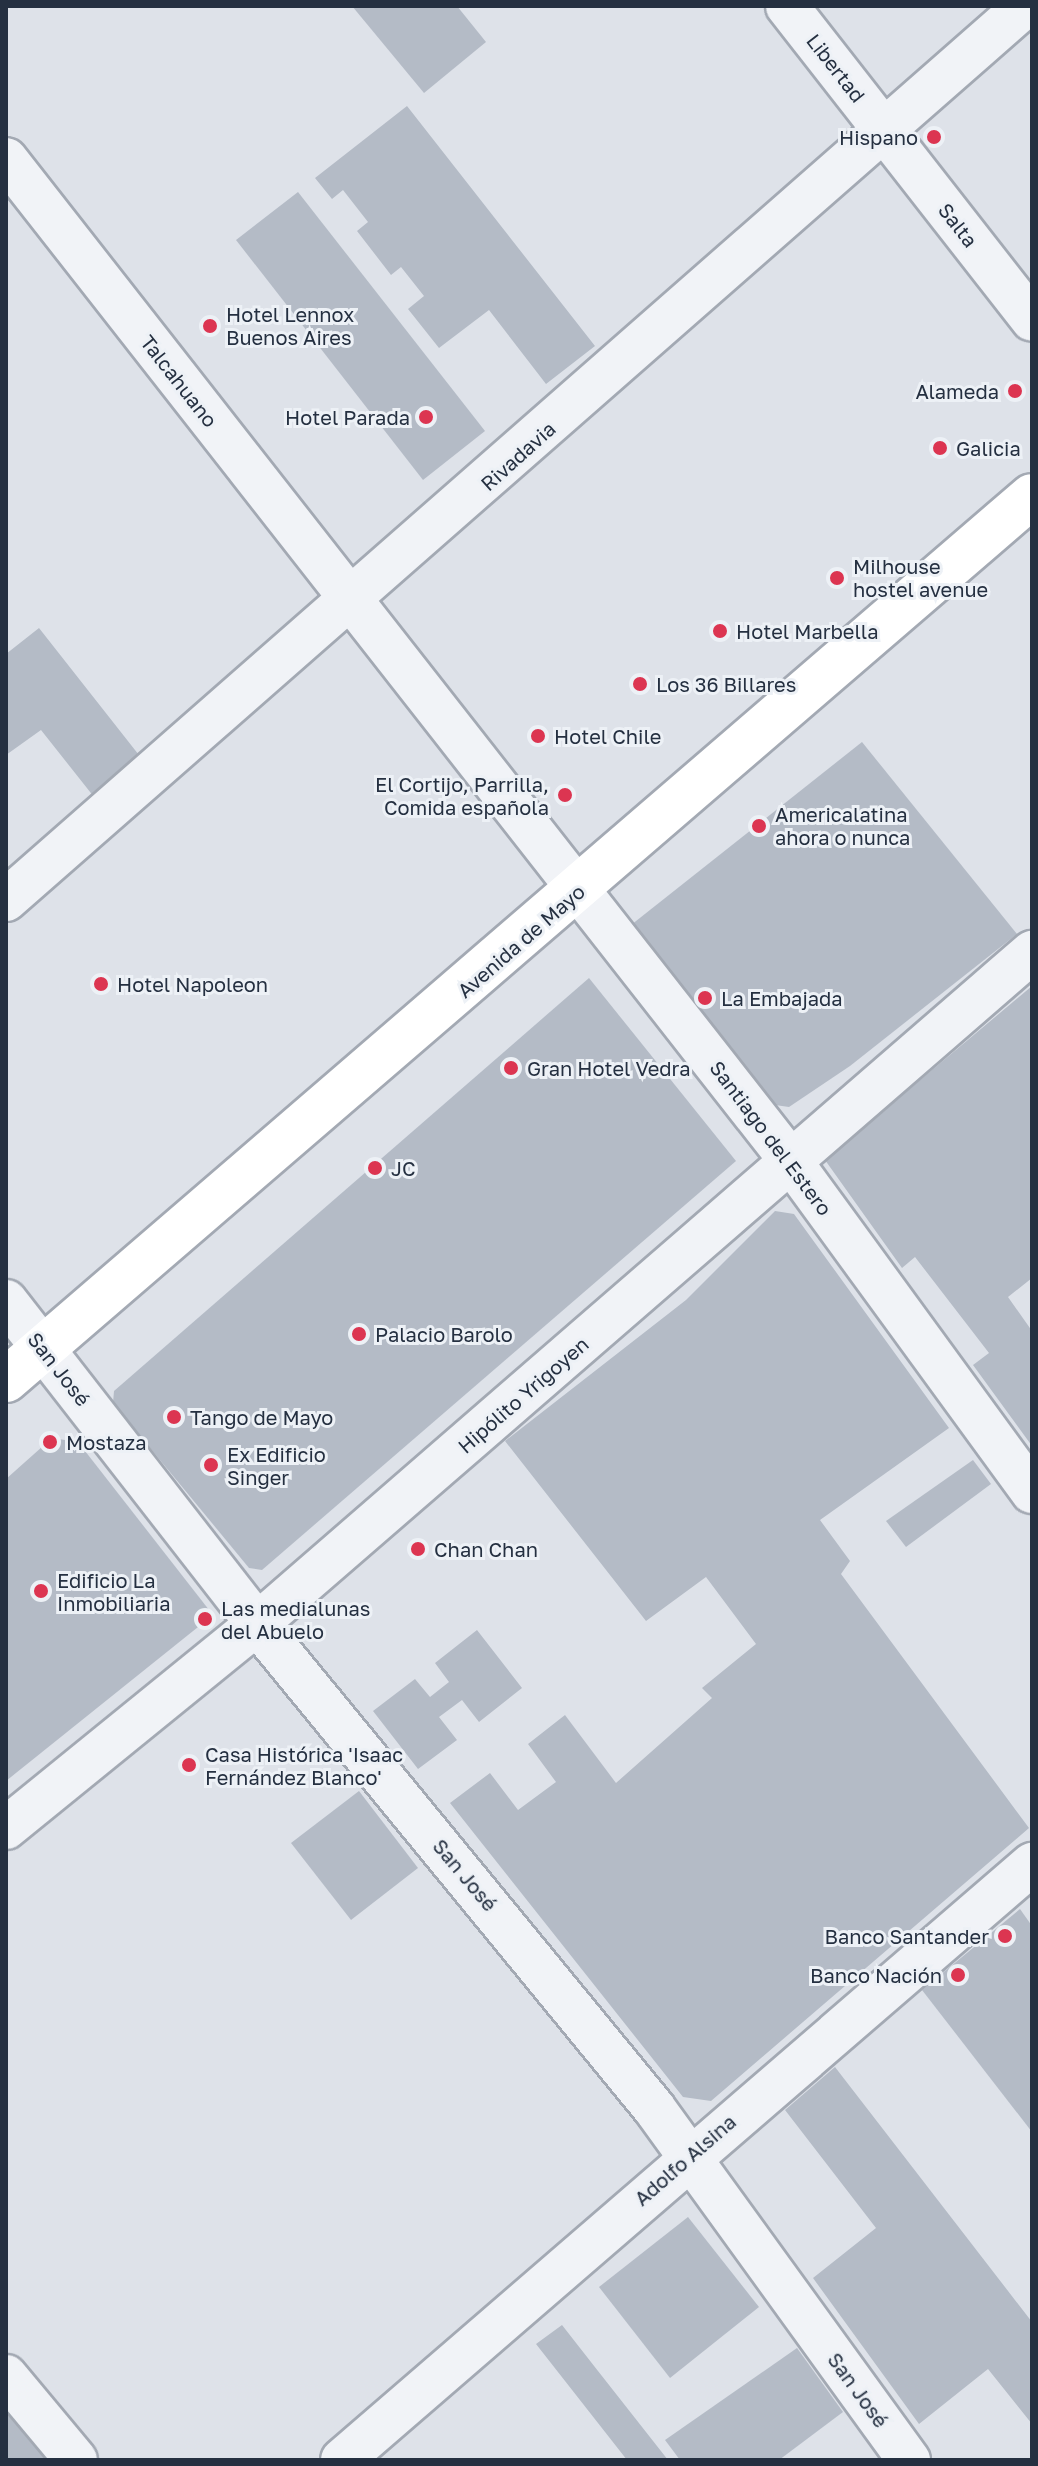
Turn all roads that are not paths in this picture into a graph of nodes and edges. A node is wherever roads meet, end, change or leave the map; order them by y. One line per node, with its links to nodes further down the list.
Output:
1 (787, 6): 3 (street, Libertad)
2 (1025, 6): 3 (street, Rivadavia)
3 (885, 130): 5 (street, Salta); 7 (street, Rivadavia)
4 (6, 159): 7 (street, Talcahuano)
5 (1032, 320)
6 (1032, 496): 8 (main road, Avenida de Mayo)
7 (353, 603): 8 (street, Santiago del Estero); 9 (street, Rivadavia)
8 (580, 890): 11 (street, Santiago del Estero); 13 (main road, Avenida de Mayo)
9 (6, 900)
10 (1032, 952): 11 (street, Hipólito Yrigoyen)
11 (790, 1160): 15 (street, Santiago del Estero); 16 (street, Hipólito Yrigoyen)
12 (6, 1301): 13 (street, San José)
13 (43, 1348): 14 (main road, Avenida de Mayo); 16 (street, San José)
14 (6, 1380)
15 (1032, 1492)
16 (257, 1624): 17 (street, Hipólito Yrigoyen); 19 (street, San José)
17 (6, 1828)
18 (1032, 1864): 19 (street, Adolfo Alsina)
19 (689, 2156): 22 (street, Adolfo Alsina); 23 (street, San José)
20 (6, 2376): 21 (street)
21 (76, 2460)
22 (342, 2460)
23 (909, 2460)

